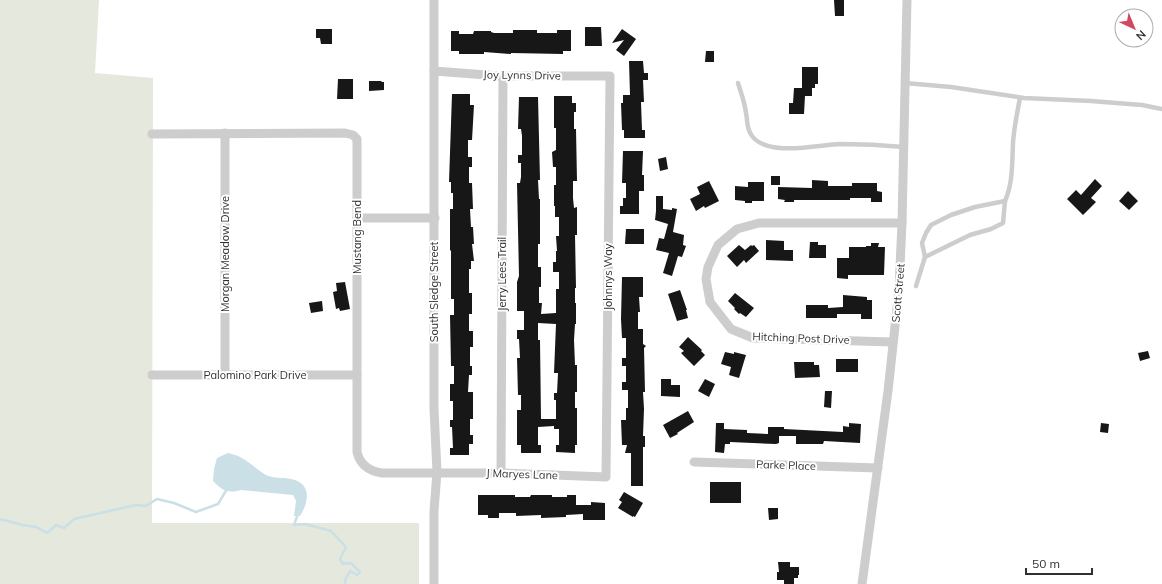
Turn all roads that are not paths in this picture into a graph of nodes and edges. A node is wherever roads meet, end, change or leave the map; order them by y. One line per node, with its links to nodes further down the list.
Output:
1 (434, 0): 3 (street, South Sledge Street)
2 (907, 0): 6 (street, Scott Street)
3 (434, 71): 4 (street, Joy Lynns Drive); 15 (street, South Sledge Street)
4 (503, 76): 5 (street, Joy Lynns Drive); 26 (street, Jerry Lees Trail)
5 (610, 76): 27 (street, Johnnys Way)
6 (905, 83): 8 (lane); 12 (street, Scott Street)
7 (738, 84): 12 (lane)
8 (1020, 98): 9 (lane); 13 (lane)
9 (1162, 109)
10 (225, 133): 11 (street, Mustang Bend); 14 (street, Mustang Bend); 21 (street, Morgan Meadow Drive)
11 (152, 134)
12 (904, 147): 16 (street, Scott Street)
13 (1004, 201): 17 (lane); 17 (lane)
14 (357, 218): 15 (street); 22 (street, Mustang Bend)
15 (435, 218): 25 (street, South Sledge Street)
16 (902, 223): 19 (street, Scott Street); 19 (street, Hitching Post Drive)
17 (925, 257): 18 (lane)
18 (916, 286)
19 (893, 342): 24 (street, Scott Street)
20 (152, 375): 21 (street, Palomino Park Drive)
21 (225, 375): 22 (street, Palomino Park Drive)
22 (357, 375): 25 (street, Mustang Bend)
23 (694, 462): 24 (street, Parke Place)
24 (878, 468): 29 (street, Scott Street)
25 (437, 472): 26 (street, J Maryes Lane); 28 (street, South Sledge Street)
26 (501, 473): 27 (street, J Maryes Lane)
27 (606, 477)
28 (434, 584)
29 (862, 584)

